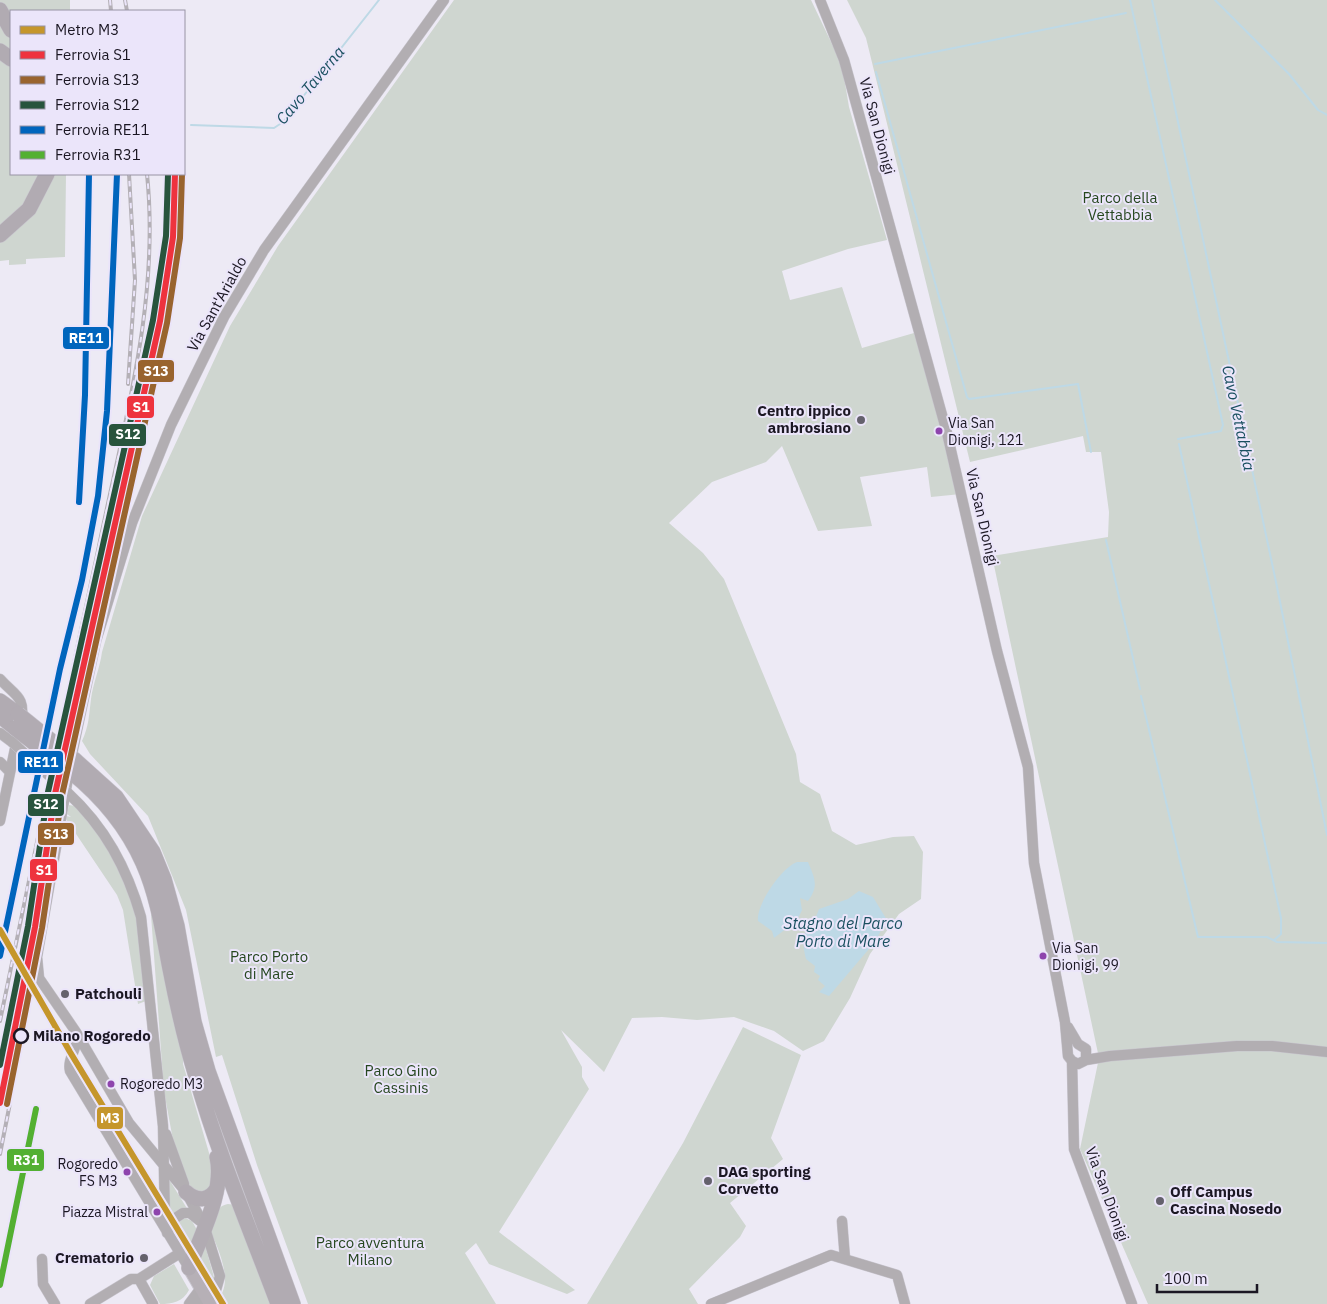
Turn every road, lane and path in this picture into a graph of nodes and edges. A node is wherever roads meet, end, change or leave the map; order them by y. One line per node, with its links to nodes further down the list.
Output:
1 (444, 0): 18 (street, Via Sant'Arialdo)
2 (820, 0): 19 (street, Via San Dionigi)
3 (0, 10): 4 (highway)
4 (10, 28)
5 (37, 175): 7 (highway)
6 (46, 175): 8 (highway)
7 (0, 222)
8 (0, 235)
9 (0, 678): 16 (street)
10 (0, 700): 12 (highway)
11 (0, 716): 12 (highway)
12 (15, 728): 13 (street); 15 (highway, bridge); 25 (street, bridge)
13 (0, 733)
14 (0, 762): 16 (street)
15 (73, 766): 20 (highway); 43 (highway)
16 (10, 772): 17 (street)
17 (0, 821)
18 (76, 1032): 22 (street); 24 (street, Via Sant'Arialdo)
19 (1074, 1047): 23 (street, Via San Dionigi); 23 (street, Via San Dionigi)
20 (188, 1048): 27 (highway); 42 (highway)
21 (1327, 1052): 23 (street, Via San Dionigi)
22 (71, 1059): 24 (street); 31 (street)
23 (1081, 1059): 46 (street, Via San Dionigi)
24 (94, 1064): 26 (street, Via Sant'Arialdo)
25 (163, 1126): 26 (street); 28 (street)
26 (164, 1165): 28 (street, Via Sant'Arialdo); 31 (street)
27 (217, 1188): 28 (highway); 30 (highway)
28 (186, 1192): 30 (street)
29 (842, 1221): 34 (street)
30 (204, 1225): 31 (street); 35 (highway); 37 (street)
31 (167, 1233): 32 (street)
32 (180, 1253): 35 (street); 36 (street)
33 (42, 1259): 38 (street)
34 (845, 1259): 44 (street); 45 (street)
35 (189, 1268): 37 (main road)
36 (139, 1279): 39 (street); 40 (street)
37 (205, 1299): 41 (street)
38 (55, 1304)
39 (90, 1304)
40 (153, 1304)
41 (189, 1304)
42 (278, 1304)
43 (293, 1304)
44 (711, 1304)
45 (905, 1304)
46 (1132, 1304)

